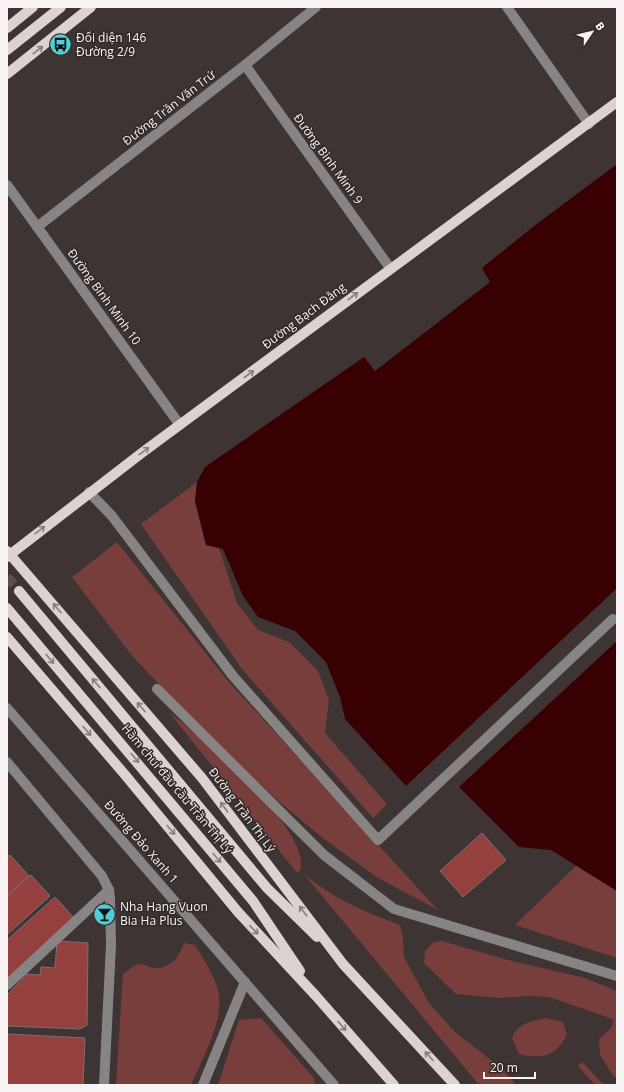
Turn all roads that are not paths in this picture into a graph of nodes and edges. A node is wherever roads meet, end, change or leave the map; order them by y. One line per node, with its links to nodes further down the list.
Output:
1 (33, 7): 6 (main road)
2 (61, 7): 7 (main road)
3 (92, 7): 9 (main road, one-way to 3)
4 (316, 7): 8 (street, Đường Trần Văn Trứ)
5 (507, 7): 11 (street)
6 (7, 28)
7 (7, 50)
8 (245, 65): 13 (street, Đường Trần Văn Trứ); 14 (street, Đường Bình Minh 9)
9 (7, 74)
10 (617, 102): 11 (main road, Đường Bạch Đằng)
11 (588, 124): 14 (main road, Đường Bạch Đằng)
12 (7, 185): 13 (street, Đường Bình Minh 10)
13 (37, 227): 15 (street, Đường Bình Minh 10)
14 (390, 268): 15 (main road, Đường Bạch Đằng, one-way to 14)
15 (180, 425): 16 (main road, Đường Bạch Đằng, one-way to 15)
16 (89, 492): 17 (main road, Đường Bạch Đằng, one-way to 16); 20 (street)
17 (8, 554): 26 (main road, Đường Trần Thị Lý, one-way to 17)
18 (19, 591): 26 (main road, Hầm chui đầu cầu Trần Thị Lý, one-way to 18)
19 (7, 608): 30 (main road, Hầm chui đầu cầu Trần Thị Lý, one-way to 30)
20 (613, 619)
21 (7, 637): 30 (main road, one-way to 30)
22 (157, 689): 27 (street)
23 (7, 708): 28 (street, Đường Đảo Xanh 1)
24 (7, 764): 25 (street)
25 (109, 890): 29 (street); 31 (street)
26 (344, 964): 35 (main road, Đường Trần Thị Lý, one-way to 26)
27 (617, 976)
28 (245, 982): 32 (street); 33 (street, Đường Đảo Xanh 1)
29 (7, 985)
30 (316, 996): 34 (main road, one-way to 34)
31 (104, 1085)
32 (203, 1085)
33 (334, 1085)
34 (394, 1085)
35 (455, 1085)

